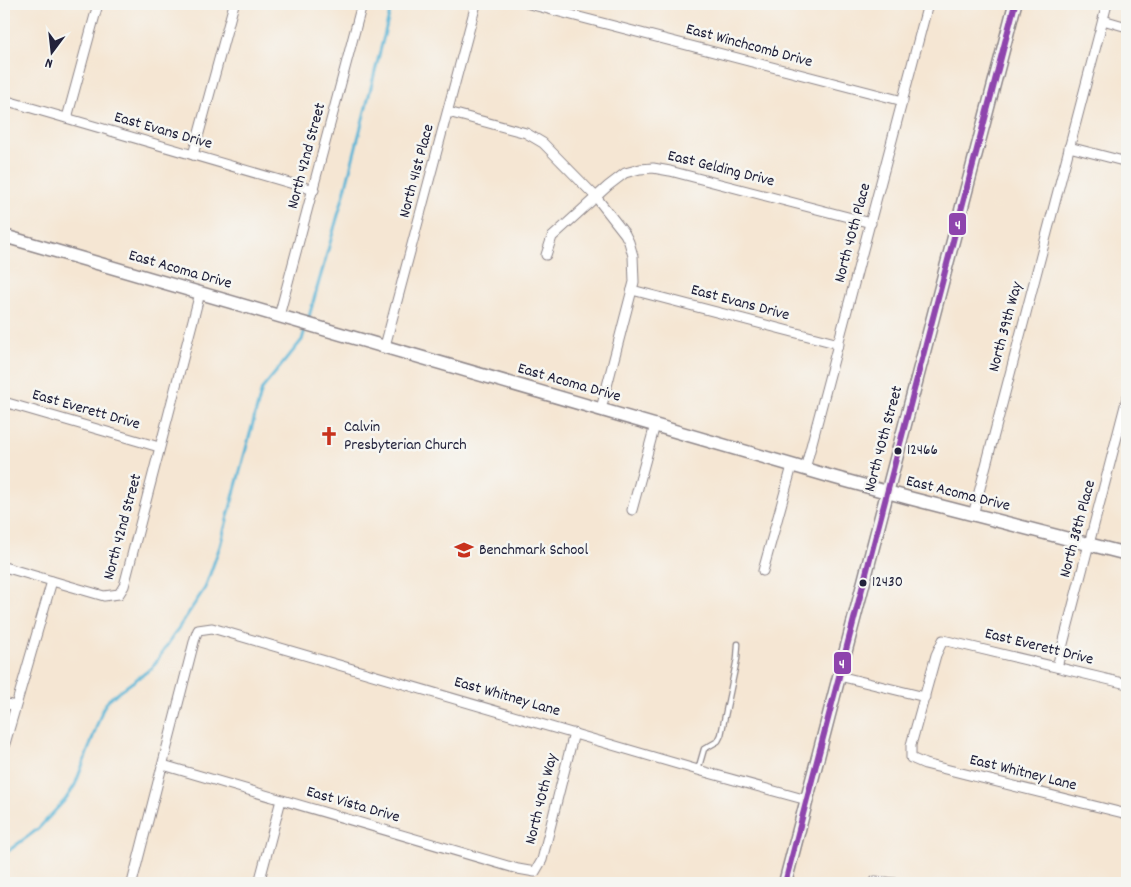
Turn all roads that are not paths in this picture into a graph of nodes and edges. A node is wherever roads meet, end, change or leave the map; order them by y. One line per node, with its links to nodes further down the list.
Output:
1 (98, 4): 14 (street)
2 (234, 4): 16 (street)
3 (362, 4): 18 (street, North 42nd Street)
4 (476, 4): 13 (street, North 41st Place)
5 (529, 4): 12 (street, East Winchcomb Drive)
6 (928, 4): 12 (street, North 40th Place)
7 (1015, 4): 36 (street, North 40th Street)
8 (1107, 4): 9 (street, North 39th Way)
9 (1103, 20): 10 (street); 15 (street, North 39th Way)
10 (1127, 27)
11 (4, 100): 14 (street, East Evans Drive)
12 (903, 101): 20 (street, North 40th Place)
13 (448, 112): 19 (street); 27 (street, North 41st Place)
14 (67, 118): 16 (street, East Evans Drive)
15 (1069, 147): 17 (street); 38 (street, North 39th Way)
16 (193, 155): 18 (street, East Evans Drive)
17 (1127, 162)
18 (314, 190): 25 (street, North 42nd Street)
19 (596, 197): 20 (street, East Gelding Drive); 22 (street, East Gelding Drive); 23 (street)
20 (871, 223): 26 (street, North 40th Place)
21 (4, 236): 24 (street, East Acoma Drive)
22 (546, 255)
23 (632, 290): 26 (street, East Evans Drive); 30 (street)
24 (200, 293): 25 (street, East Acoma Drive); 33 (street, North 42nd Street)
25 (284, 317): 27 (street, East Acoma Drive)
26 (839, 344): 35 (street, North 40th Place)
27 (386, 346): 30 (street, East Acoma Drive)
28 (1127, 398): 32 (street, North 38th Place)
29 (4, 402): 33 (street, East Everett Drive)
30 (601, 410): 31 (street, East Acoma Drive)
31 (655, 425): 34 (street, East Acoma Drive); 37 (street)
32 (1124, 427): 39 (street, North 38th Place)
33 (159, 447): 43 (street, North 42nd Street)
34 (792, 466): 35 (street, East Acoma Drive); 42 (street)
35 (805, 469): 36 (street, East Acoma Drive)
36 (887, 492): 38 (street, East Acoma Drive); 46 (street, North 40th Street)
37 (632, 510)
38 (972, 515): 39 (street, East Acoma Drive)
39 (1090, 544): 40 (street, East Acoma Drive); 45 (street, North 38th Place)
40 (1127, 554)
41 (4, 567): 43 (street)
42 (763, 571)
43 (52, 581): 50 (street)
44 (738, 644): 54 (lane)
45 (1057, 667): 47 (street, East Everett Drive); 48 (street, East Everett Drive)
46 (839, 676): 48 (street); 56 (street, North 40th Street)
47 (1127, 684)
48 (925, 697): 57 (street, East Whitney Lane)
49 (4, 703): 50 (street)
50 (15, 706): 52 (street)
51 (574, 733): 53 (street, East Whitney Lane); 54 (street, East Whitney Lane); 58 (street, North 40th Way)
52 (4, 747)
53 (163, 765): 55 (street, East Vista Drive); 60 (street)
54 (698, 770): 56 (street, East Whitney Lane)
55 (281, 800): 58 (street, East Vista Drive); 61 (street)
56 (807, 800): 62 (street, North 40th Street)
57 (1127, 814)
58 (535, 872)
59 (874, 882): 63 (street)
60 (132, 883)
61 (259, 883)
62 (785, 883)
63 (895, 883)

